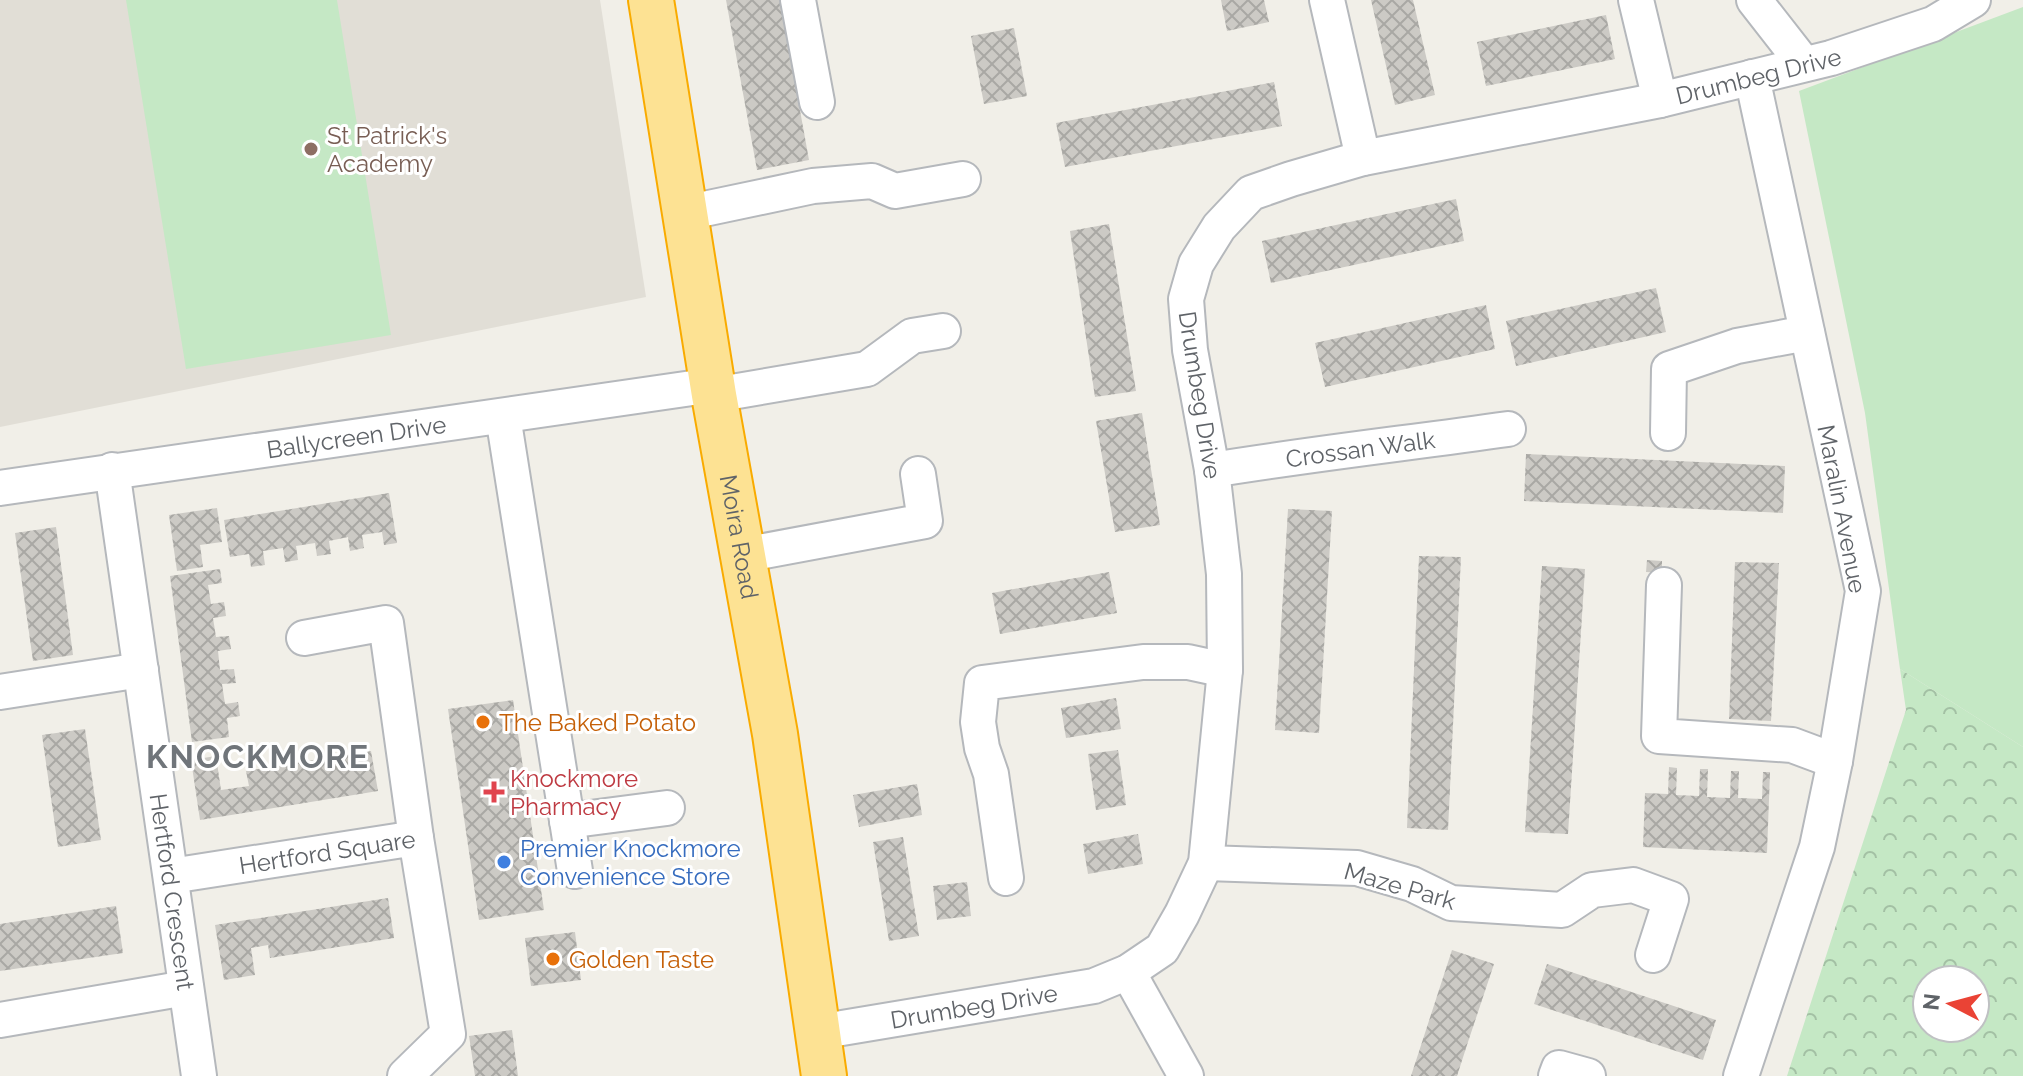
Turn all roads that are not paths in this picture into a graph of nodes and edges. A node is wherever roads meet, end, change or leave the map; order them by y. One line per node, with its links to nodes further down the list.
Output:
1 (651, 0): 13 (highway, Moira Road)
2 (798, 0): 10 (street)
3 (1327, 0): 11 (street)
4 (1636, 0): 9 (street)
5 (1754, 0): 7 (street)
6 (1973, 0): 7 (street, Drumbeg Drive)
7 (1804, 64): 8 (street, Drumbeg Drive)
8 (1752, 77): 9 (street, Drumbeg Drive); 15 (street, Maralin Avenue)
9 (1660, 100): 11 (street, Drumbeg Drive)
10 (817, 102)
11 (1363, 158): 21 (street, Drumbeg Drive)
12 (963, 179): 13 (street)
13 (685, 213): 16 (highway, Moira Road)
14 (943, 331): 16 (street, Ballycreen Drive)
15 (1807, 333): 19 (street); 30 (street, Maralin Avenue)
16 (713, 390): 17 (street, Ballycreen Drive); 24 (highway, Moira Road)
17 (503, 416): 20 (street, Ballycreen Drive); 32 (street)
18 (1508, 429): 21 (street, Crossan Walk)
19 (1668, 433)
20 (112, 470): 23 (street, Ballycreen Drive); 27 (street, Hertford Crescent)
21 (1212, 470): 28 (street, Drumbeg Drive)
22 (918, 474): 24 (street)
23 (0, 488)
24 (743, 555): 42 (highway, Moira Road)
25 (1664, 585): 30 (street)
26 (304, 638): 33 (street)
27 (141, 670): 29 (street); 36 (street, Hertford Crescent)
28 (1225, 670): 34 (street, Drumbeg Drive); 37 (street)
29 (0, 692)
30 (1835, 761): 49 (street, Maralin Avenue)
31 (667, 808): 32 (street)
32 (567, 821): 35 (street)
33 (416, 838): 36 (street, Hertford Square); 44 (street, Hertford Square)
34 (1206, 863): 38 (street, Maze Park); 39 (street, Drumbeg Drive)
35 (575, 871)
36 (171, 876): 40 (street, Hertford Crescent)
37 (1006, 878)
38 (1653, 955)
39 (1128, 972): 42 (street, Drumbeg Drive); 46 (street)
40 (186, 988): 41 (street); 43 (street, Hertford Crescent)
41 (0, 1020)
42 (818, 1032): 45 (highway, Moira Road)
43 (199, 1076)
44 (405, 1076)
45 (824, 1076)
46 (1186, 1076)
47 (1556, 1076): 48 (street)
48 (1588, 1076)
49 (1741, 1076)

